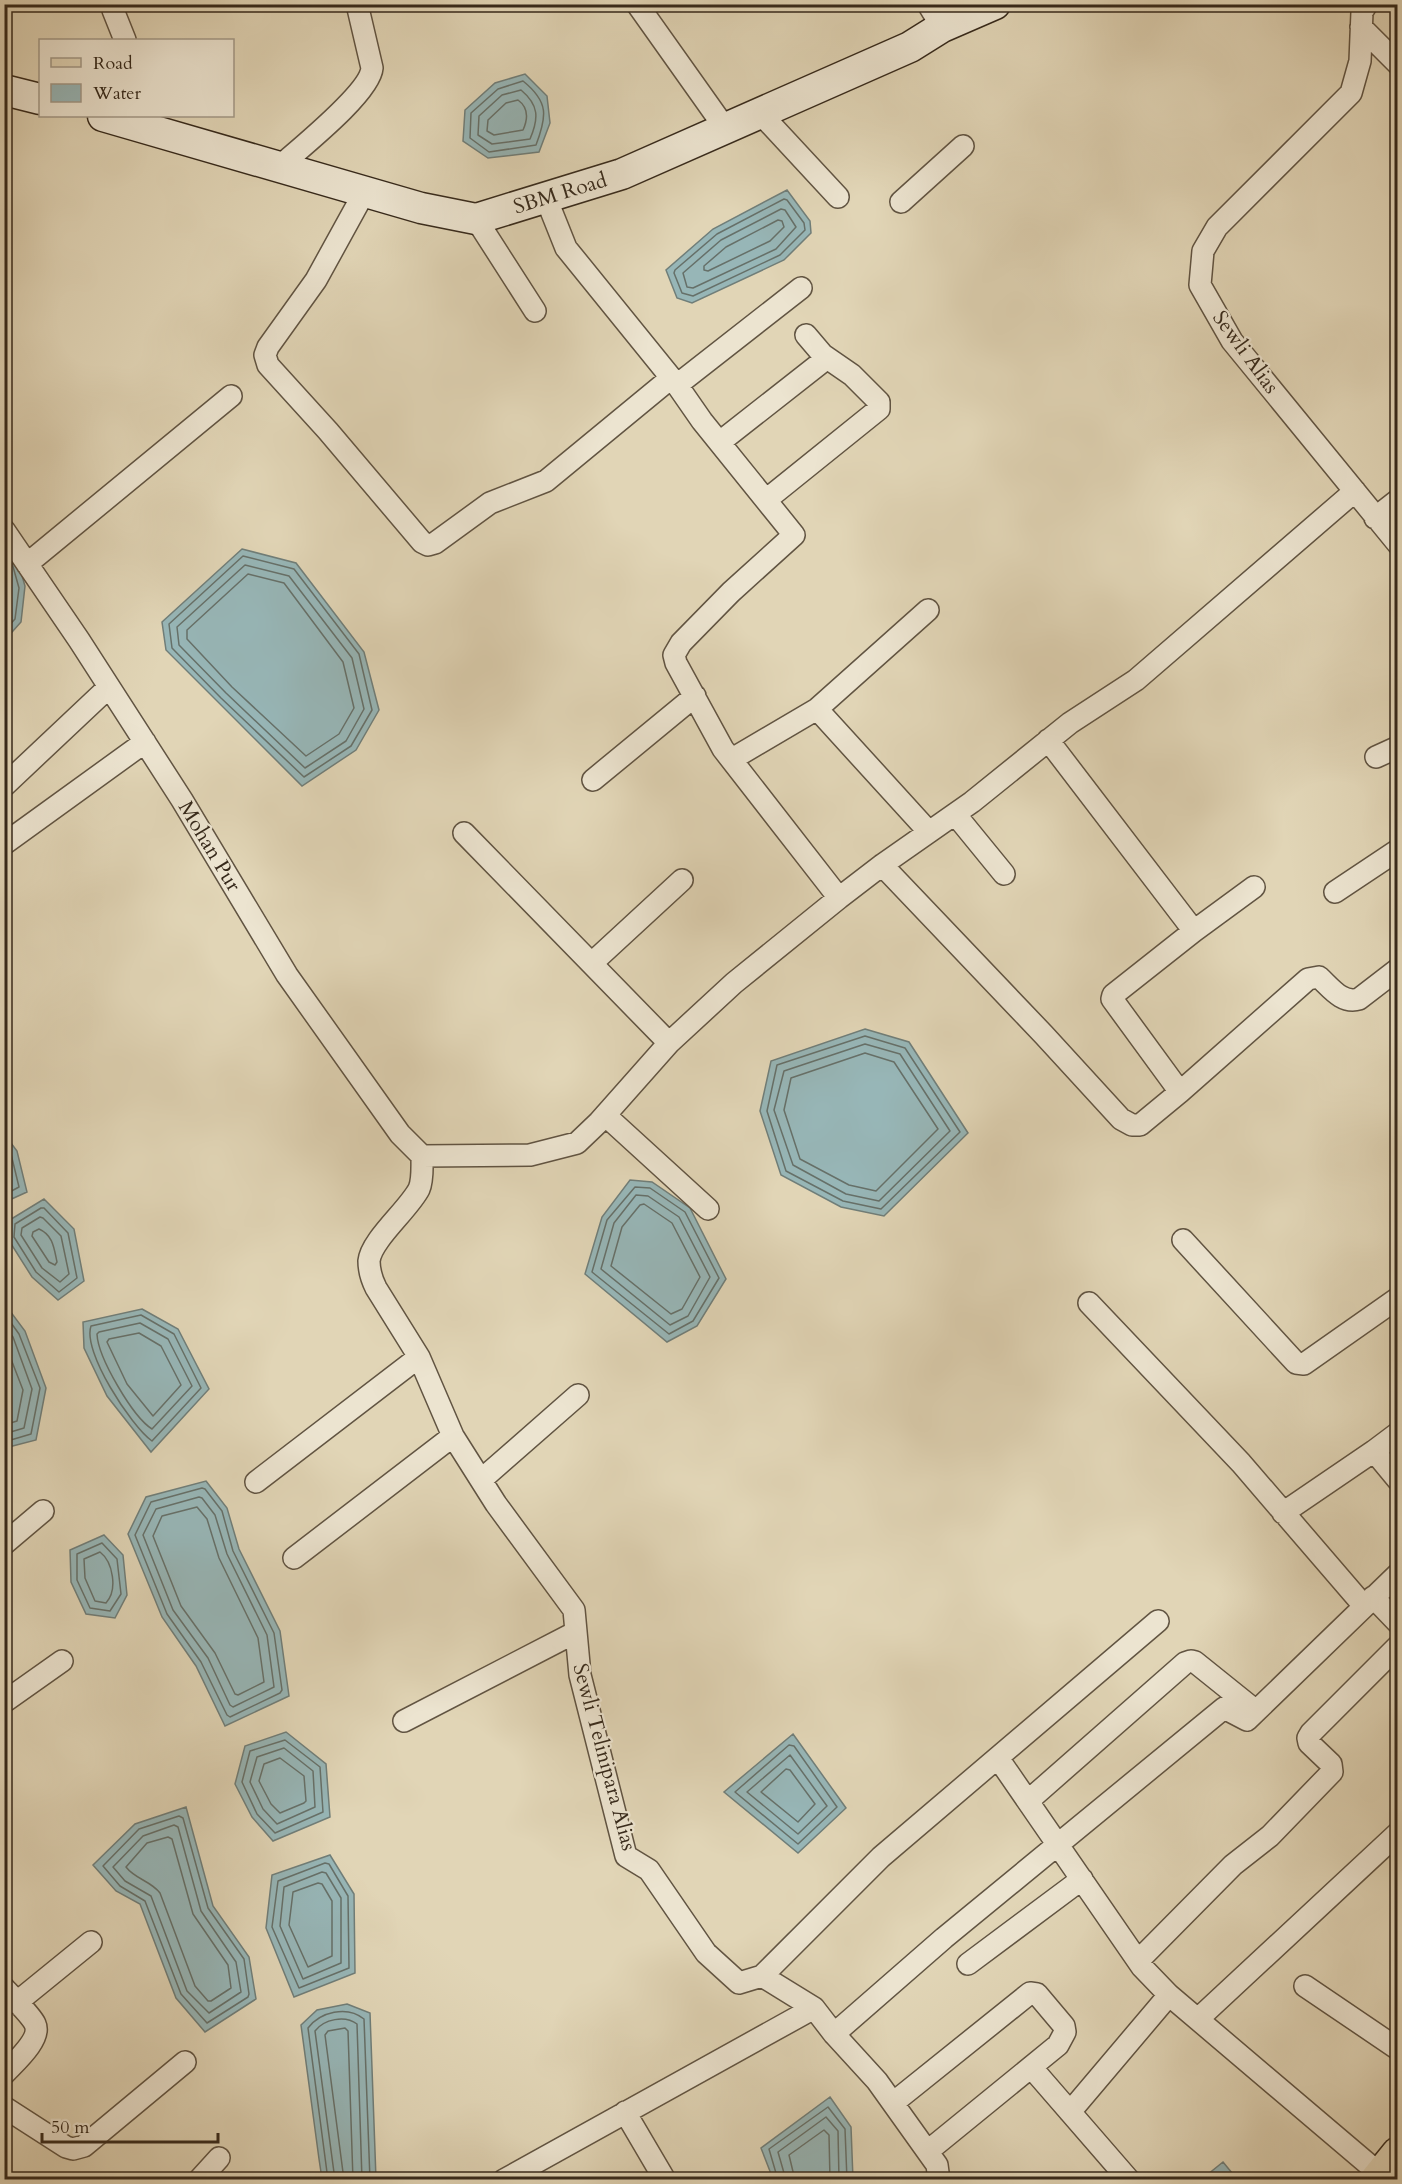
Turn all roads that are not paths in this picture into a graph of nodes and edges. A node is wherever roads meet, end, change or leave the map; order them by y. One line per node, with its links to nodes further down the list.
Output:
1 (357, 4): 17 (street)
2 (637, 4): 15 (street)
3 (995, 4): 6 (street, SBM Road)
4 (1367, 4): 7 (street, Sewli Alias)
5 (112, 10): 8 (street)
6 (935, 16): 12 (street, SBM Road)
7 (1361, 27): 9 (street); 30 (street, Sewli Alias)
8 (125, 39)
9 (1398, 64)
10 (4, 90): 11 (street)
11 (39, 99)
12 (760, 113): 15 (street, SBM Road); 19 (street)
13 (110, 117): 14 (street, SBM Road)
14 (160, 124): 17 (street, SBM Road)
15 (725, 128): 20 (street, SBM Road)
16 (963, 146): 21 (street)
17 (279, 167): 18 (street, SBM Road)
18 (365, 191): 22 (street, SBM Road); 27 (street)
19 (838, 197)
20 (546, 198): 22 (street, SBM Road); 27 (street)
21 (900, 202)
22 (476, 219): 24 (street)
23 (801, 288): 27 (street)
24 (535, 311)
25 (806, 335): 26 (street)
26 (827, 358): 29 (street); 31 (street)
27 (674, 382): 29 (street)
28 (231, 396): 36 (street)
29 (720, 442): 31 (street)
30 (1355, 491): 33 (street, Sewli Alias); 41 (street)
31 (766, 500): 39 (street)
32 (1398, 500): 33 (street)
33 (1374, 518): 35 (street, Sewli Alias)
34 (4, 530): 36 (street, Mohan Pur)
35 (1398, 544)
36 (27, 564): 38 (street, Mohan Pur)
37 (928, 610): 40 (street)
38 (109, 687): 42 (street, Mohan Pur); 47 (street)
39 (695, 696): 45 (street); 46 (street)
40 (817, 709): 45 (street); 49 (street)
41 (1048, 740): 48 (street); 59 (street)
42 (145, 742): 51 (street); 65 (street, Mohan Pur)
43 (1398, 747): 44 (street)
44 (1376, 757)
45 (732, 759): 58 (street)
46 (593, 780)
47 (5, 785)
48 (955, 814): 49 (street); 54 (street)
49 (929, 832): 53 (street)
50 (464, 833): 60 (street)
51 (4, 844)
52 (1398, 850): 57 (street)
53 (882, 865): 58 (street); 63 (street)
54 (1004, 874)
55 (681, 880): 60 (street)
56 (1254, 887): 59 (street)
57 (1335, 892)
58 (839, 898): 62 (street)
59 (1194, 931): 63 (street)
60 (592, 963): 62 (street)
61 (1398, 969): 63 (street)
62 (669, 1043): 64 (street)
63 (1180, 1092)
64 (605, 1115): 65 (street); 66 (street)
65 (422, 1156): 70 (street, Sewli Telinipara Alias)
66 (708, 1209)
67 (1183, 1240): 68 (street)
68 (1398, 1298)
69 (1089, 1303): 79 (street)
70 (419, 1357): 73 (street, Sewli Telinipara Alias); 77 (street)
71 (578, 1395): 75 (street)
72 (1398, 1433): 74 (street)
73 (453, 1436): 75 (street, Sewli Telinipara Alias); 81 (street)
74 (1374, 1451): 76 (street); 79 (street)
75 (481, 1480): 86 (street, Sewli Telinipara Alias)
76 (1398, 1480)
77 (256, 1482)
78 (43, 1511): 80 (street)
79 (1283, 1513): 83 (street)
80 (4, 1544)
81 (294, 1558)
82 (1398, 1574): 83 (street)
83 (1368, 1601): 85 (street); 90 (street)
84 (1158, 1621): 92 (street)
85 (1398, 1623)
86 (576, 1632): 91 (street); 100 (street, Sewli Telinipara Alias)
87 (1398, 1646): 98 (street)
88 (62, 1661): 89 (street)
89 (4, 1702)
90 (1256, 1711): 93 (street); 95 (street)
91 (404, 1721)
92 (998, 1758): 93 (street); 100 (street)
93 (1028, 1801): 95 (street)
94 (1398, 1833): 105 (street)
95 (1058, 1843): 96 (street); 106 (street)
96 (1082, 1879): 98 (street); 99 (street)
97 (92, 1942): 102 (street)
98 (1138, 1961): 103 (street)
99 (968, 1964)
100 (762, 1976): 104 (street)
101 (1305, 1986): 107 (street)
102 (10, 1995): 110 (street)
103 (1169, 1995): 105 (street); 114 (street)
104 (814, 2008): 106 (street); 113 (street)
105 (1198, 2019): 117 (street)
106 (834, 2034): 111 (street)
107 (1398, 2049)
108 (185, 2062): 112 (street)
109 (1031, 2067): 111 (street); 114 (street); 115 (street)
110 (4, 2074)
111 (893, 2103): 115 (street)
112 (4, 2107)
113 (625, 2112): 119 (street); 120 (street)
114 (1070, 2112): 122 (street)
115 (928, 2151): 121 (street)
116 (219, 2158): 118 (street)
117 (1385, 2169)
118 (199, 2180)
119 (504, 2180)
120 (665, 2180)
121 (939, 2180)
122 (1129, 2180)

